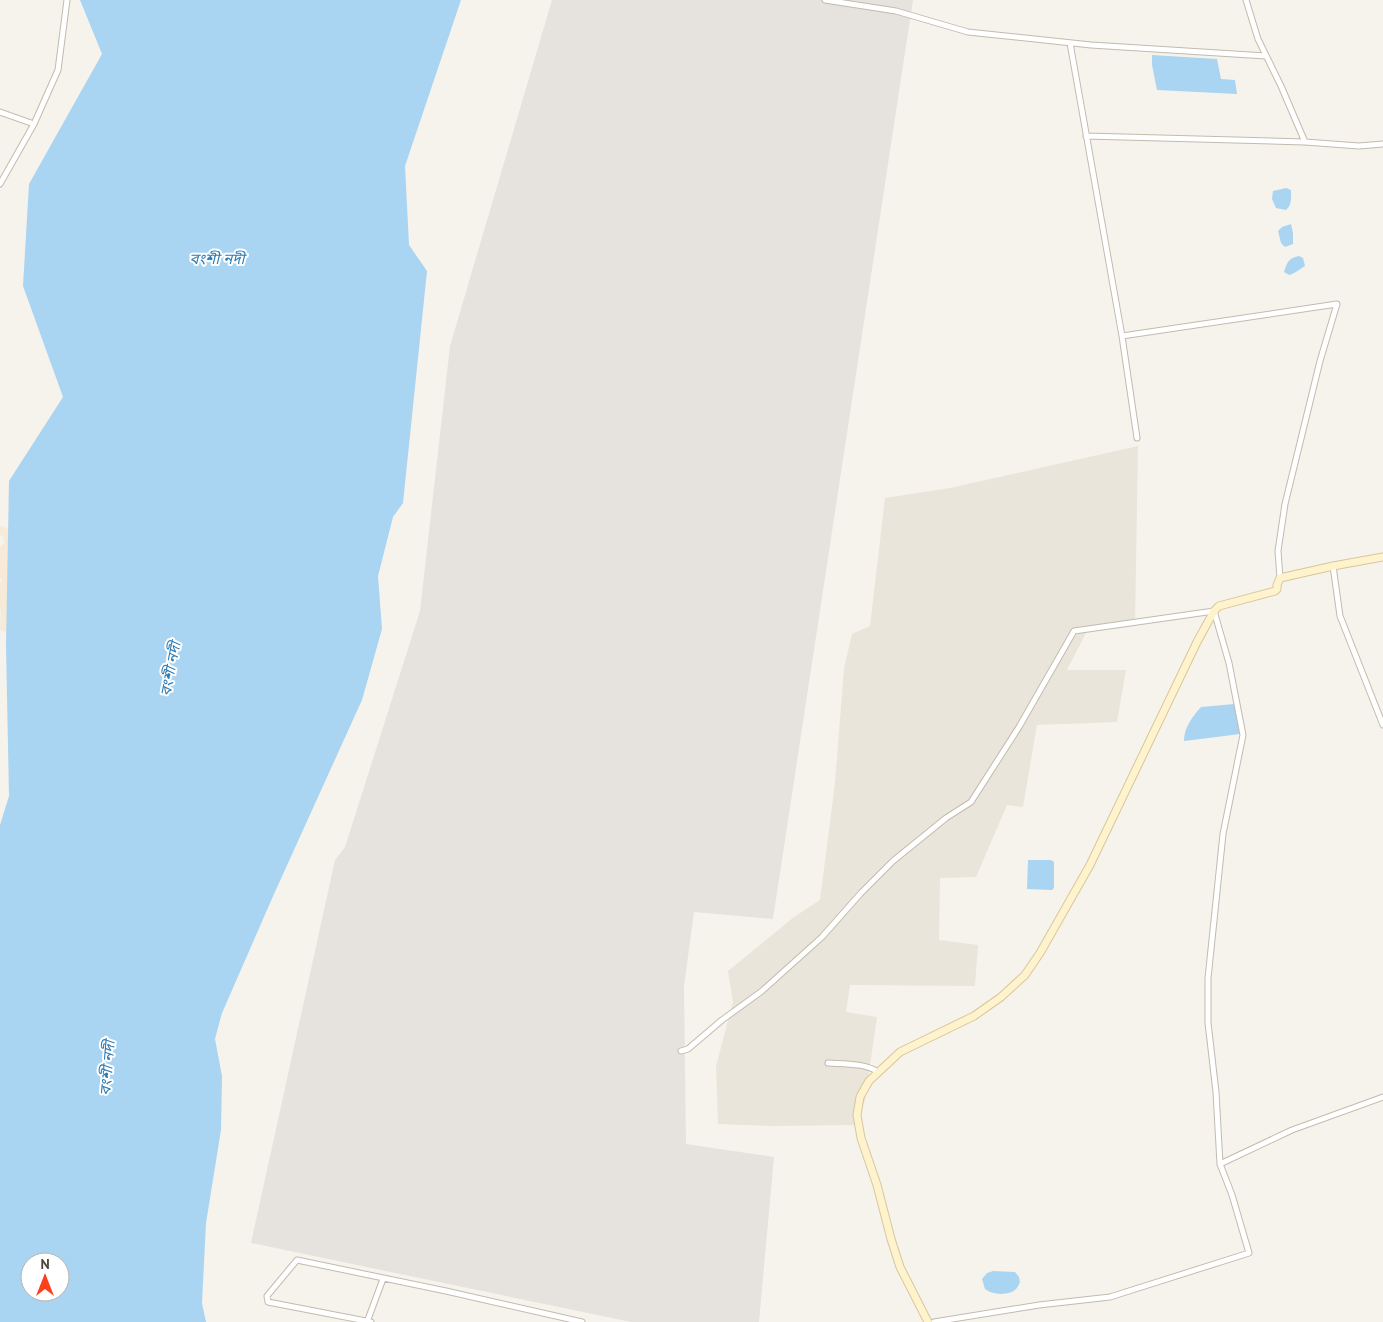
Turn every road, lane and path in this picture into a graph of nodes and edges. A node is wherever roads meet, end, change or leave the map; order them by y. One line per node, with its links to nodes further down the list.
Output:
1 (67, 0): 7 (street)
2 (825, 0): 4 (street)
3 (1246, 0): 5 (street)
4 (1070, 43): 5 (street); 8 (street)
5 (1266, 56): 9 (street)
6 (0, 112): 7 (street)
7 (34, 124): 11 (street)
8 (1086, 136): 9 (street); 12 (street)
9 (1305, 142): 10 (street)
10 (1383, 144)
11 (0, 184)
12 (1122, 336): 13 (street); 16 (street)
13 (1137, 438)
14 (1383, 558): 15 (main road)
15 (1333, 566): 16 (main road); 18 (street)
16 (1280, 578): 17 (main road)
17 (1214, 611): 19 (street); 21 (main road); 23 (street)
18 (1383, 725)
19 (681, 1051)
20 (828, 1063): 21 (street)
21 (878, 1072): 27 (main road)
22 (1383, 1097): 23 (street)
23 (1220, 1164): 28 (street)
24 (383, 1279): 25 (street); 25 (street); 26 (street)
25 (368, 1322)
26 (582, 1322)
27 (928, 1322)
28 (934, 1322)

